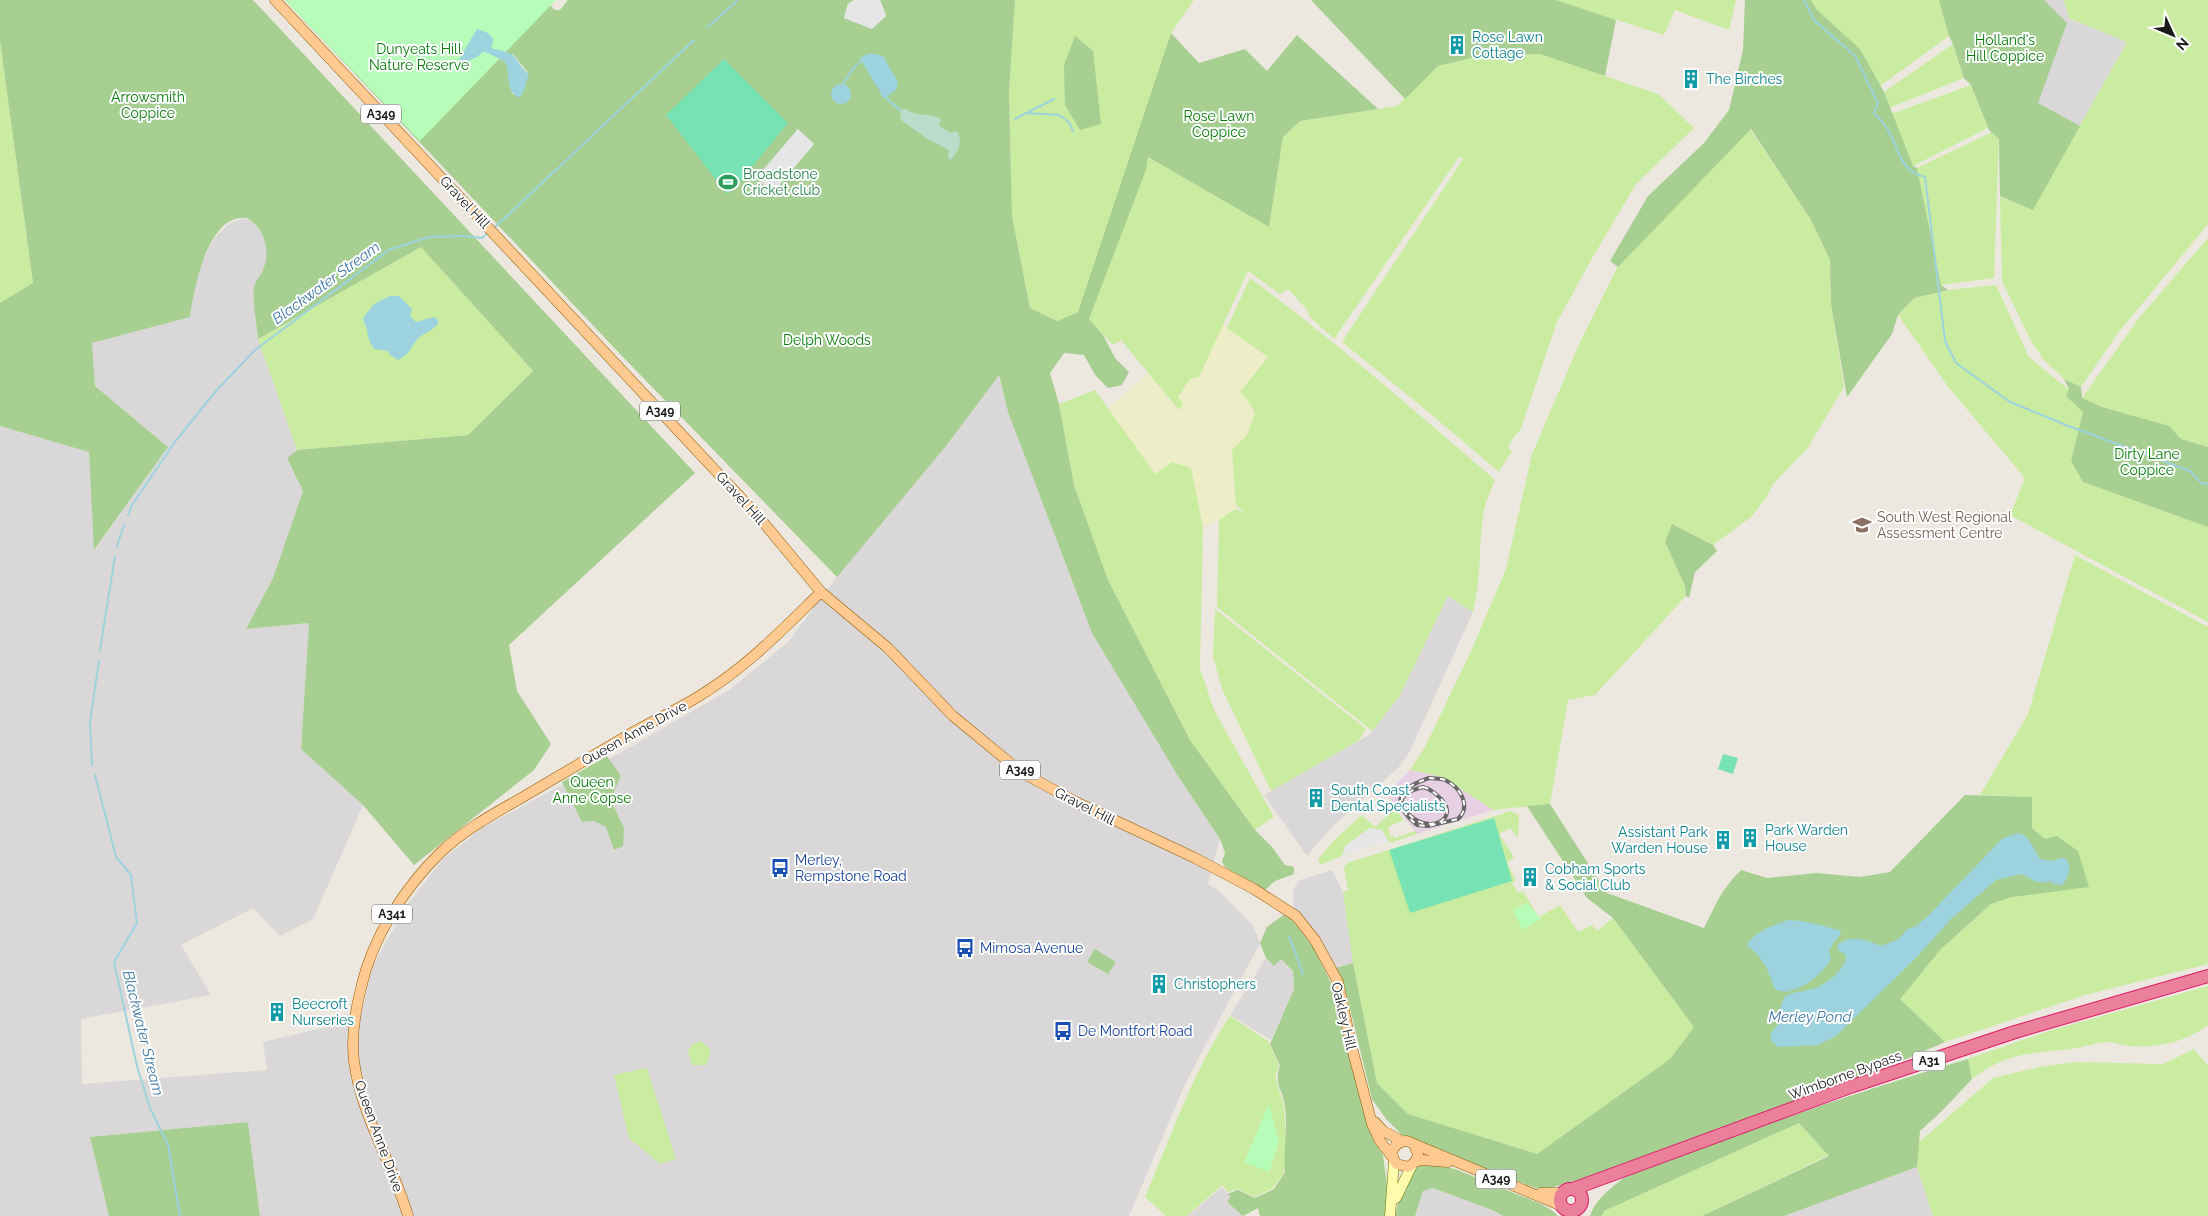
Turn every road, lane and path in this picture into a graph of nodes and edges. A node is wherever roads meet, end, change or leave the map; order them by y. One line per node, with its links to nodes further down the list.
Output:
1 (275, 0): 2 (main road, Gravel Hill / A349)
2 (821, 592): 3 (main road, Gravel Hill / A349); 14 (main road, Queen Anne Drive / A341)
3 (1278, 903): 5 (main road, Oakley Hill / A349)
4 (2208, 976): 11 (highway, Wimborne Bypass / A31)
5 (1371, 1117): 6 (main road); 8 (main road, Oakley Hill / A349)
6 (1402, 1141): 7 (main road); 8 (main road)
7 (1414, 1144): 9 (main road); 10 (main road, A349)
8 (1394, 1160): 9 (main road); 15 (main road)
9 (1413, 1164): 10 (main road, A349); 15 (main road)
10 (1461, 1164): 12 (main road, A349)
11 (1609, 1177): 12 (highway, Wimborne Bypass / A31); 13 (highway, Wimborne Bypass / A31)
12 (1565, 1202): 13 (highway); 13 (highway)
13 (1580, 1209)
14 (408, 1216)
15 (1390, 1216)

